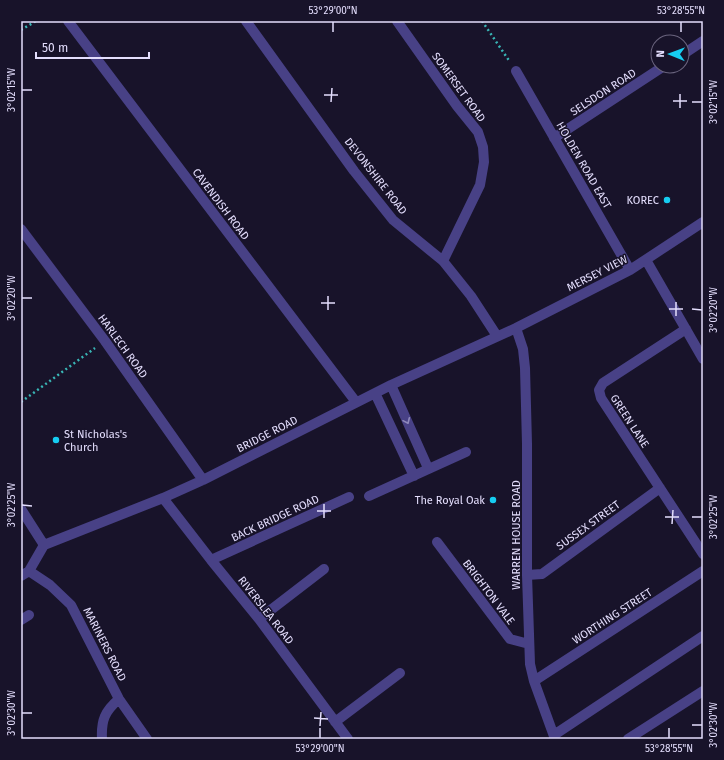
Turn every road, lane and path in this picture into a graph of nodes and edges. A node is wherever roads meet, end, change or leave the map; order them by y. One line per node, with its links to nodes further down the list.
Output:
1 (36, 21): 6 (path)
2 (68, 21): 25 (street, CAVENDISH ROAD)
3 (246, 21): 15 (street, DEVONSHIRE ROAD)
4 (397, 21): 15 (street, SOMERSET ROAD)
5 (482, 21): 9 (path)
6 (21, 30)
7 (703, 41): 8 (street)
8 (690, 49)
9 (516, 71): 11 (street, HOLDEN ROAD EAST)
10 (652, 74): 11 (street, SELSDON ROAD)
11 (554, 138): 16 (street, HOLDEN ROAD EAST)
12 (703, 222): 14 (street, MERSEY VIEW)
13 (21, 229): 20 (street, HARLECH ROAD)
14 (646, 260): 16 (street, MERSEY VIEW); 18 (street)
15 (443, 261): 19 (street, DEVONSHIRE ROAD)
16 (630, 270): 17 (street, MERSEY VIEW)
17 (516, 328): 19 (street, MERSEY VIEW); 42 (street, WARREN HOUSE ROAD)
18 (686, 330): 21 (street); 30 (street, GREEN LANE)
19 (497, 336): 22 (street, BRIDGE ROAD)
20 (105, 341): 24 (path); 29 (street, HARLECH ROAD)
21 (703, 359)
22 (391, 385): 23 (street, BRIDGE ROAD); 27 (street, one-way to 27)
23 (375, 393): 25 (street, BRIDGE ROAD); 28 (street)
24 (21, 402)
25 (356, 402): 29 (street, BRIDGE ROAD)
26 (466, 452): 27 (street)
27 (428, 468): 28 (street)
28 (414, 476): 31 (street)
29 (203, 480): 33 (street, BRIDGE ROAD)
30 (660, 488): 37 (street, GREEN LANE); 42 (street, SUSSEX STREET)
31 (369, 496)
32 (349, 497): 38 (street, BACK BRIDGE ROAD)
33 (163, 498): 36 (street, BRIDGE ROAD); 38 (street, RIVERSLEA ROAD)
34 (21, 509): 36 (street)
35 (437, 542): 45 (street, BRIGHTON VALE)
36 (44, 544): 41 (street)
37 (703, 554)
38 (211, 560): 43 (street, RIVERSLEA ROAD)
39 (324, 568): 43 (street)
40 (703, 572): 47 (street, WORTHING STREET)
41 (25, 574): 49 (street, MARINERS ROAD)
42 (527, 575): 45 (street, WARREN HOUSE ROAD)
43 (259, 619): 50 (street, RIVERSLEA ROAD)
44 (703, 636): 51 (street)
45 (529, 644): 47 (street, WARREN HOUSE ROAD)
46 (400, 673): 50 (street)
47 (534, 681): 51 (street, WARREN HOUSE ROAD)
48 (703, 691): 55 (street)
49 (119, 699): 52 (street); 53 (street, MARINERS ROAD)
50 (335, 722): 54 (street, RIVERSLEA ROAD)
51 (554, 737)
52 (102, 739)
53 (147, 739)
54 (348, 739)
55 (628, 739)

